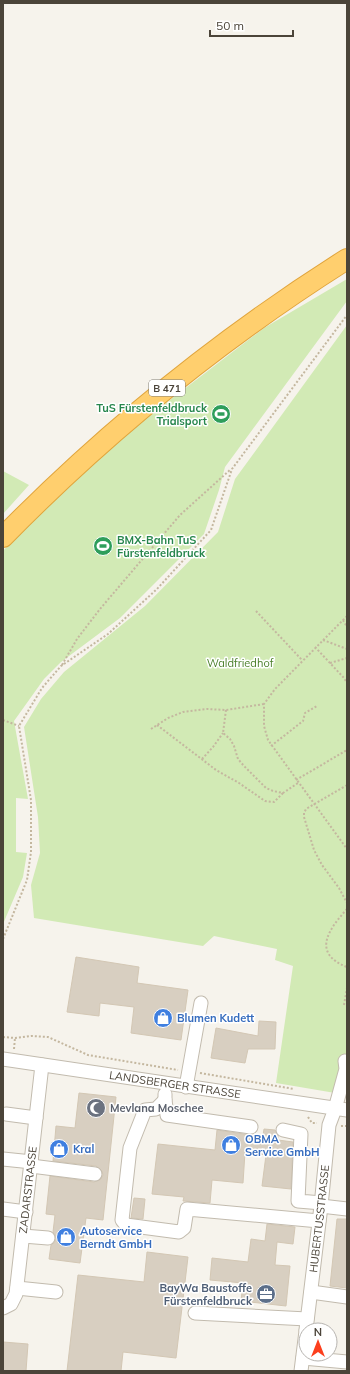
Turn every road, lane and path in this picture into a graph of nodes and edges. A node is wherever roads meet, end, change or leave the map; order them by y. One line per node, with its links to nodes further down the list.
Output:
1 (347, 259): 4 (highway, B 471)
2 (347, 315): 3 (path)
3 (232, 469): 15 (path); 15 (path)
4 (3, 537)
5 (256, 611): 13 (path)
6 (347, 616): 7 (path)
7 (342, 620): 8 (path); 9 (path)
8 (347, 627)
9 (323, 640): 10 (path); 11 (path)
10 (315, 647): 13 (path); 14 (path)
11 (347, 649)
12 (347, 658): 14 (path)
13 (302, 660): 17 (path)
14 (330, 663): 16 (path)
15 (61, 666): 22 (path)
16 (347, 683)
17 (264, 704): 19 (path); 25 (path)
18 (317, 706): 25 (path)
19 (226, 710): 21 (path); 24 (path)
20 (3, 720): 22 (path)
21 (157, 725): 23 (path); 27 (path)
22 (19, 726): 35 (path)
23 (151, 729)
24 (223, 733): 27 (path); 30 (path)
25 (271, 746): 28 (path)
26 (347, 750): 28 (path)
27 (202, 759): 30 (path)
28 (297, 782): 30 (path); 31 (path)
29 (347, 785): 31 (path)
30 (283, 793)
31 (314, 805): 32 (path); 33 (path)
32 (347, 849)
33 (347, 903)
34 (347, 909): 36 (path)
35 (3, 939)
36 (347, 967)
37 (347, 988): 39 (path)
38 (200, 1003): 45 (street)
39 (344, 1005)
40 (3, 1037): 41 (path)
41 (15, 1038): 42 (path); 45 (path)
42 (8, 1055): 44 (street, LANDSBERGER STRASSE)
43 (345, 1061): 50 (street, HUBERTUSSTRASSE)
44 (42, 1065): 46 (street, LANDSBERGER STRASSE); 52 (street, ZADARSTRASSE)
45 (189, 1072): 47 (street); 48 (path)
46 (167, 1084): 47 (street, LANDSBERGER STRASSE); 49 (street)
47 (186, 1087): 50 (street, LANDSBERGER STRASSE)
48 (296, 1089)
49 (165, 1100): 57 (street); 66 (street)
50 (341, 1110): 62 (street, HUBERTUSSTRASSE)
51 (6, 1114): 52 (street)
52 (36, 1118): 60 (street, ZADARSTRASSE)
53 (312, 1123): 54 (path)
54 (317, 1123)
55 (341, 1126): 56 (path)
56 (347, 1126)
57 (251, 1127)
58 (283, 1130): 62 (street)
59 (3, 1159): 60 (street)
60 (31, 1164): 61 (street); 65 (street, ZADARSTRASSE)
61 (95, 1174)
62 (322, 1205): 64 (street); 66 (street, HUBERTUSSTRASSE)
63 (3, 1209): 65 (street)
64 (347, 1210)
65 (26, 1212): 67 (street, ZADARSTRASSE)
66 (319, 1221): 71 (street, HUBERTUSSTRASSE)
67 (23, 1236): 68 (street); 69 (street, ZADARSTRASSE)
68 (48, 1238)
69 (17, 1288): 70 (street); 73 (street, ZADARSTRASSE)
70 (56, 1292)
71 (310, 1292): 72 (street); 75 (street, HUBERTUSSTRASSE)
72 (347, 1297)
73 (3, 1308)
74 (195, 1313): 76 (street)
75 (307, 1322)
76 (298, 1326)

